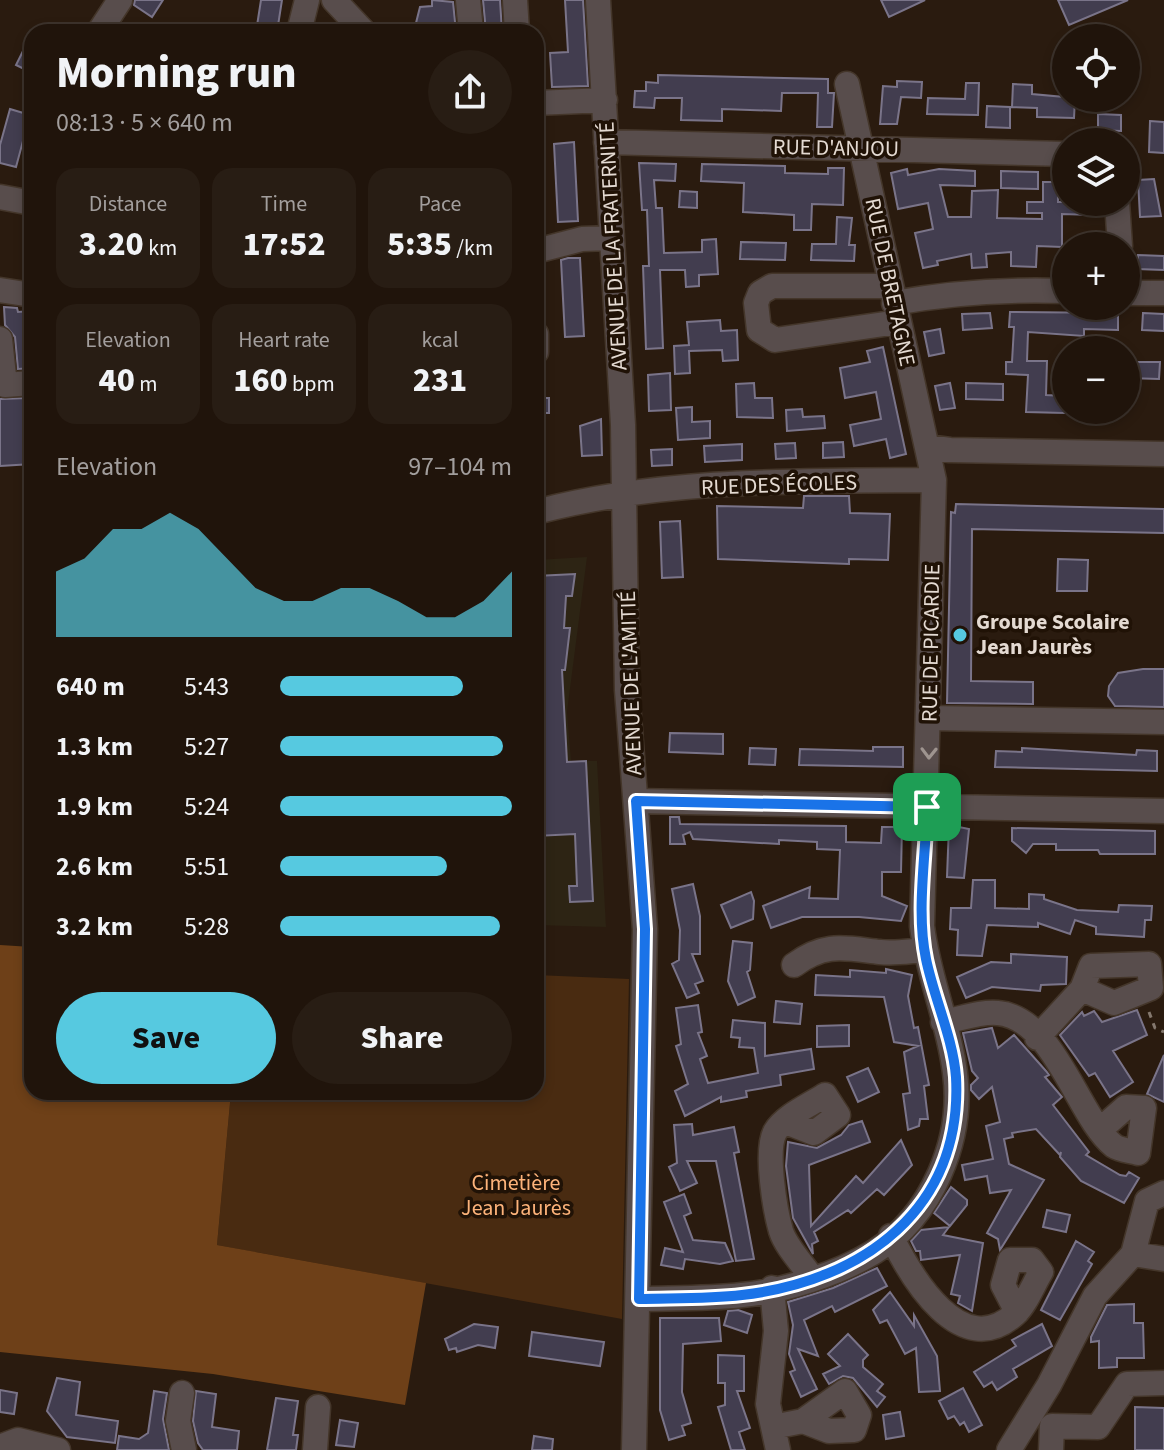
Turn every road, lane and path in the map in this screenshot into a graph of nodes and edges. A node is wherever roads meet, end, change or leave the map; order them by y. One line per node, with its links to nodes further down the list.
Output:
1 (120, 0): 7 (street)
2 (307, 0): 8 (street)
3 (334, 0): 9 (street)
4 (468, 0): 10 (street)
5 (515, 0): 11 (street)
6 (598, 0): 13 (street, AVENUE DE LA FRATERNITÉ)
7 (104, 24)
8 (301, 24)
9 (356, 24)
10 (470, 24)
11 (516, 24)
12 (847, 84): 16 (street, RUE DE BRETAGNE)
13 (605, 100): 14 (street); 15 (street, AVENUE DE LA FRATERNITÉ)
14 (544, 103)
15 (606, 142): 16 (street, RUE D'ANJOU); 20 (street, AVENUE DE LA FRATERNITÉ)
16 (863, 149): 17 (street, RUE D'ANJOU); 27 (street, RUE DE BRETAGNE)
17 (1052, 154)
18 (24, 195): 19 (street)
19 (0, 197)
20 (610, 238): 21 (street); 33 (street, AVENUE DE LA FRATERNITÉ)
21 (544, 249)
22 (0, 290): 26 (street)
23 (1052, 290): 27 (street)
24 (1140, 293): 25 (street)
25 (1164, 293)
26 (24, 294)
27 (894, 304): 27 (street); 30 (street, RUE DE BRETAGNE)
28 (0, 339): 29 (street)
29 (24, 384)
30 (927, 447): 31 (street); 32 (street, RUE DE BRETAGNE)
31 (1164, 454)
32 (934, 480): 33 (street, RUE DES ÉCOLES); 35 (street, RUE DE PICARDIE)
33 (625, 492): 34 (street, RUE DES ÉCOLES); 37 (street, AVENUE DE L'AMITIÉ)
34 (544, 510)
35 (929, 718): 36 (street); 38 (street, RUE DE PICARDIE, one-way to 38)
36 (1164, 722)
37 (636, 801): 38 (street); 55 (street, AVENUE DE L'AMITIÉ)
38 (927, 807): 39 (street); 40 (street, RUE DE PICARDIE)
39 (1164, 811)
40 (925, 950): 41 (street); 44 (street, RUE DE PICARDIE)
41 (794, 965)
42 (1082, 989): 43 (street); 43 (street); 46 (street)
43 (1142, 993): 45 (path)
44 (943, 1022): 46 (street); 50 (street, RUE DE PICARDIE)
45 (1164, 1032)
46 (1037, 1038): 48 (street)
47 (786, 1122): 53 (street)
48 (1101, 1129)
49 (1164, 1193): 51 (street)
50 (891, 1236): 53 (street, RUE DE PICARDIE); 56 (street)
51 (1133, 1254): 52 (street); 67 (street)
52 (1164, 1259)
53 (812, 1278): 54 (street, RUE DE PICARDIE)
54 (772, 1288): 55 (street, RUE DE PICARDIE); 61 (street)
55 (639, 1299): 66 (street, AVENUE DE L'AMITIÉ)
56 (1017, 1312)
57 (1164, 1383): 68 (street)
58 (182, 1393): 64 (street)
59 (318, 1407): 65 (street)
60 (803, 1421): 61 (street)
61 (775, 1438)
62 (0, 1447): 63 (street)
63 (58, 1450)
64 (184, 1450)
65 (315, 1450)
66 (634, 1450)
67 (1009, 1450)
68 (1051, 1450)

